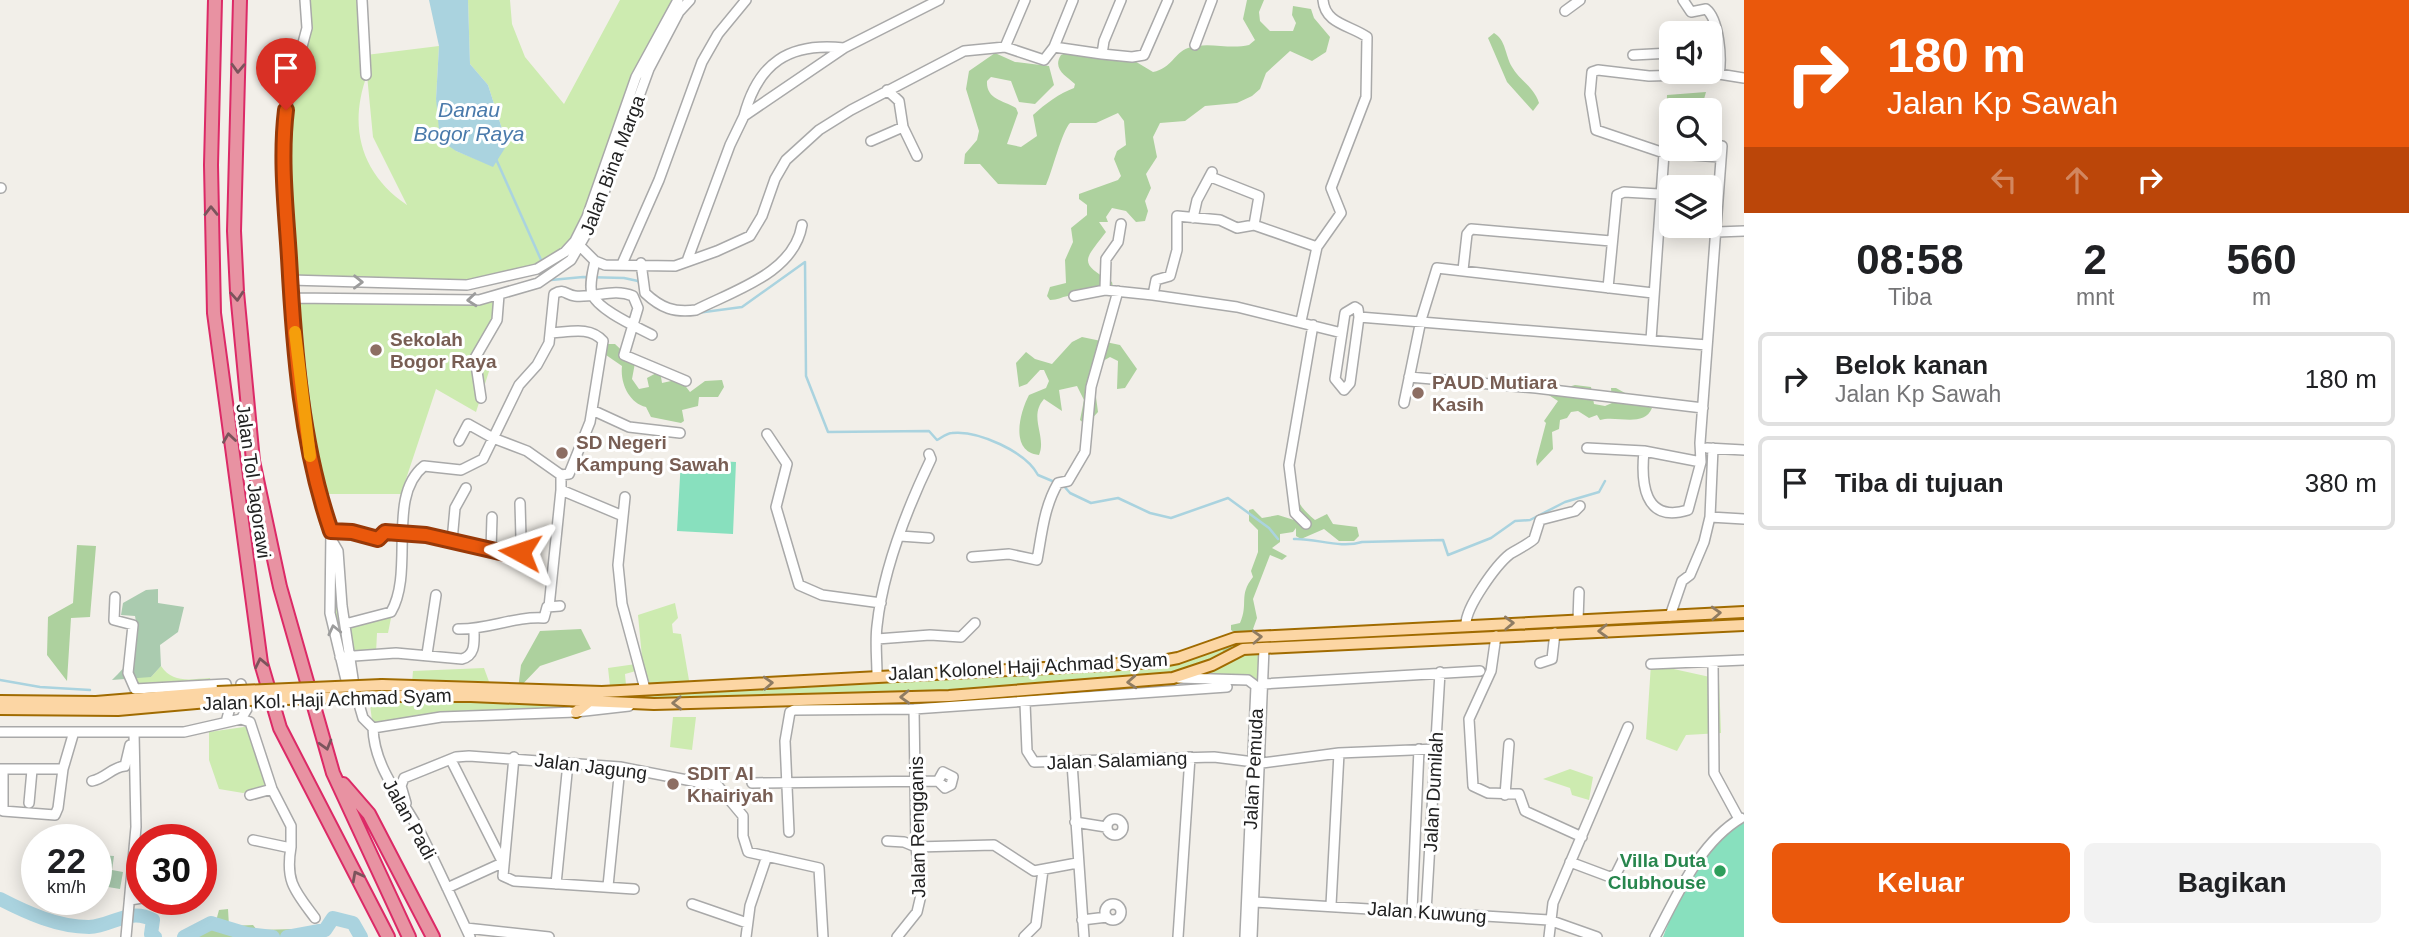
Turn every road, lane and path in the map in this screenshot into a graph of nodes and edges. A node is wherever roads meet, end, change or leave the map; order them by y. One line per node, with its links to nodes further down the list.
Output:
1 (215, 0): 228 (highway, Jalan Tol Jagorawi, one-way to 1)
2 (240, 0): 182 (highway, Jalan Tol Jagorawi, one-way to 182)
3 (305, 0): 55 (street)
4 (362, 0): 27 (street)
5 (678, 0): 46 (street, Jalan Bina Marga)
6 (690, 0): 46 (street, Jalan Bina Marga)
7 (746, 0): 51 (street)
8 (939, 0): 22 (street)
9 (1025, 0): 20 (street)
10 (1073, 0): 21 (street)
11 (1121, 0): 23 (street)
12 (1168, 0): 23 (street)
13 (1212, 0): 19 (street)
14 (1580, 0): 17 (street)
15 (1683, 0): 18 (street)
16 (1324, 4): 47 (street)
17 (1565, 11)
18 (1711, 21)
19 (1195, 45)
20 (1005, 47): 21 (street); 30 (street)
21 (1055, 47): 23 (street)
22 (844, 48): 31 (street); 31 (street)
23 (1102, 54)
24 (1659, 54): 25 (street)
25 (1633, 55)
26 (1722, 74): 29 (street)
27 (366, 75)
28 (1659, 76): 34 (street)
29 (1744, 78)
30 (887, 90): 32 (street); 49 (street)
31 (744, 116): 49 (street)
32 (903, 127): 33 (street); 35 (street)
33 (871, 141)
34 (1659, 151)
35 (917, 156)
36 (1659, 194): 45 (street)
37 (1659, 208): 60 (street)
38 (1193, 218): 41 (street); 41 (street); 63 (street)
39 (802, 225): 50 (street)
40 (1121, 225): 58 (street)
41 (1254, 225): 47 (street)
42 (1744, 231): 43 (street)
43 (1722, 232)
44 (1716, 238): 75 (street)
45 (1611, 241): 54 (street); 57 (street)
46 (578, 244): 48 (street, Jalan Bina Marga); 52 (street)
47 (1317, 247): 68 (street)
48 (568, 256): 53 (street); 56 (street, Jalan Bina Marga)
49 (687, 261): 50 (street)
50 (641, 263): 51 (street)
51 (622, 264): 52 (street)
52 (594, 265): 61 (street)
53 (532, 270): 55 (street, one-way to 53); 56 (street)
54 (1463, 270): 57 (street); 67 (street)
55 (290, 280): 65 (street)
56 (534, 284): 62 (street, Jalan Bina Marga)
57 (1608, 288): 60 (street)
58 (1105, 290): 59 (street); 64 (street)
59 (1118, 291): 63 (street); 110 (street)
60 (1653, 293): 74 (street)
61 (592, 294): 69 (street); 69 (street); 71 (street)
62 (499, 295): 65 (street, Jalan Bina Marga, one-way to 65); 78 (street)
63 (1153, 295): 68 (street)
64 (1074, 296)
65 (291, 298): 105 (street)
66 (1359, 317): 67 (street); 72 (street); 72 (street)
67 (1421, 320): 74 (street); 76 (street)
68 (1301, 321): 70 (street)
69 (631, 324): 73 (street); 77 (street)
70 (1313, 325): 72 (street); 103 (street)
71 (552, 333): 81 (street); 84 (street)
72 (1342, 333)
73 (652, 335)
74 (1651, 340): 75 (street)
75 (1707, 345): 80 (street)
76 (1409, 377): 79 (street); 80 (street)
77 (686, 381)
78 (481, 398)
79 (1404, 402)
80 (1703, 408): 86 (street)
81 (592, 410): 82 (street); 93 (street)
82 (680, 433)
83 (766, 434): 114 (street)
84 (493, 438): 85 (street); 93 (street); 104 (street)
85 (459, 442)
86 (1702, 447): 88 (street); 92 (street)
87 (1587, 448): 90 (street)
88 (1713, 448): 89 (street); 101 (street)
89 (1744, 450)
90 (1644, 451): 92 (street); 92 (street)
91 (929, 454): 106 (street)
92 (1701, 462)
93 (561, 475): 95 (street)
94 (466, 488): 108 (street)
95 (561, 490): 99 (street); 124 (street)
96 (625, 497): 99 (street)
97 (520, 503): 109 (street)
98 (1580, 506): 121 (street)
99 (623, 516): 147 (street)
100 (492, 517): 109 (street)
101 (1710, 517): 102 (street); 116 (street)
102 (1744, 519)
103 (1306, 524)
104 (404, 533): 105 (street); 108 (street); 120 (street)
105 (331, 535): 120 (street); 133 (street, Jalan Padi, one-way to 105)
106 (900, 536): 107 (street); 114 (street)
107 (929, 538)
108 (452, 541): 109 (street)
109 (491, 550)
110 (972, 557)
111 (1579, 592): 117 (street)
112 (436, 595): 131 (street)
113 (115, 597): 162 (street)
114 (881, 603): 128 (street)
115 (1744, 612): 118 (main road, Jalan Kolonel Haji Achmad Syam, one-way to 115)
116 (1670, 616): 117 (main road, Jalan Kolonel Haji Achmad Syam); 118 (main road, Jalan Kolonel Haji Achmad Syam)
117 (1578, 620): 121 (main road, Jalan Kolonel Haji Achmad Syam, one-way to 117)
118 (1689, 621): 122 (main road); 126 (main road, Jalan Kolonel Haji Achmad Syam, one-way to 126)
119 (975, 623): 128 (street)
120 (345, 624): 132 (street)
121 (1466, 625): 125 (main road, Jalan Kolonel Haji Achmad Syam)
122 (1744, 625)
123 (458, 629): 124 (street)
124 (474, 630): 131 (street)
125 (1361, 631): 129 (main road); 140 (main road, Jalan Kolonel Haji Achmad Syam, one-way to 125)
126 (1555, 633): 127 (main road, Jalan Kolonel Haji Achmad Syam); 136 (street)
127 (1496, 636): 129 (main road, Jalan Kolonel Haji Achmad Syam); 190 (street)
128 (877, 639): 140 (street)
129 (1362, 643): 130 (main road, Jalan Kolonel Haji Achmad Syam)
130 (1264, 648): 143 (main road, Jalan Kolonel Haji Achmad Syam); 145 (street, Jalan Pemuda)
131 (428, 654): 132 (street)
132 (351, 655): 133 (street); 150 (street)
133 (340, 657): 150 (street, Jalan Padi)
134 (1744, 660): 135 (street)
135 (1713, 662): 137 (street); 193 (street)
136 (1540, 663)
137 (1651, 664)
138 (1480, 671): 139 (street)
139 (1440, 672): 145 (street); 170 (street, Jalan Dumilah)
140 (877, 675): 141 (main road, Jalan Kolonel Haji Achmad Syam)
141 (851, 677): 142 (main road, Jalan Kolonel Haji Achmad Syam); 153 (main road)
142 (836, 678): 147 (main road, Jalan Kolonel Haji Achmad Syam, one-way to 142); 152 (main road)
143 (1173, 678): 153 (main road, Jalan Kolonel Haji Achmad Syam, one-way to 153); 177 (street, Jalan Pemuda)
144 (241, 684): 161 (street)
145 (1264, 684): 177 (street, Jalan Pemuda)
146 (1227, 687): 156 (street)
147 (645, 689): 149 (main road, Jalan Kolonel Haji Achmad Syam)
148 (382, 691): 149 (main road, Jalan Kol. Haji Achmad Syam); 151 (main road, Jalan Kol. Haji Achmad Syam, bridge); 158 (main road, Jalan Kol. Haji Achmad Syam)
149 (602, 692): 155 (main road)
150 (357, 696): 164 (street, Jalan Padi)
151 (218, 697): 154 (main road, Jalan Kol. Haji Achmad Syam); 159 (main road, Jalan Kol. Haji Achmad Syam)
152 (834, 698): 153 (main road, Jalan Kolonel Haji Achmad Syam); 157 (main road, Jalan Kolonel Haji Achmad Syam, one-way to 157)
153 (849, 699)
154 (0, 701)
155 (589, 702): 157 (main road, Jalan Kol. Haji Achmad Syam); 158 (main road, Jalan Kol. Haji Achmad Syam)
156 (1025, 703): 160 (street); 176 (street, Jalan Salamiang)
157 (654, 704): 158 (street)
158 (576, 707): 164 (street)
159 (0, 709)
160 (914, 709): 186 (street); 187 (street, Jalan Rengganis)
161 (242, 719): 162 (street); 188 (street)
162 (226, 722): 166 (street)
163 (1628, 727): 198 (street)
164 (373, 728): 192 (street, Jalan Padi)
165 (0, 732): 167 (street)
166 (132, 733): 167 (street); 183 (street); 195 (street)
167 (73, 734): 180 (street)
168 (1510, 744): 190 (street)
169 (1419, 748): 170 (street, Jalan Salamiang); 171 (street, Jalan Salamiang); 218 (street, Jalan Dumilah)
170 (1436, 749): 219 (street, Jalan Dumilah)
171 (1339, 752): 177 (street, Jalan Salamiang); 217 (street)
172 (514, 757): 174 (street, Jalan Jagung); 175 (street, Jalan Jagung); 206 (street)
173 (1190, 758): 176 (street, Jalan Salamiang); 177 (street, Jalan Salamiang); 237 (street)
174 (451, 760): 192 (street, Jalan Jagung); 206 (street)
175 (568, 763): 178 (street, Jalan Jagung); 211 (street)
176 (1072, 763): 194 (street)
177 (1258, 763): 215 (street, Jalan Pemuda); 238 (street, Jalan Pemuda)
178 (620, 767): 203 (street, Jalan Jagung); 212 (street)
179 (1, 769): 180 (street); 181 (street)
180 (62, 769): 181 (street)
181 (32, 770): 191 (street)
182 (334, 773): 229 (highway, Jalan Tol Jagorawi); 230 (highway)
183 (92, 781)
184 (938, 781): 187 (street)
185 (752, 783): 186 (street)
186 (789, 783): 187 (street); 197 (street)
187 (915, 783): 202 (street, Jalan Rengganis)
188 (271, 789): 189 (street); 201 (street)
189 (250, 794)
190 (1505, 795): 198 (street)
191 (29, 803)
192 (405, 808): 213 (street, Jalan Padi)
193 (1741, 818): 242 (street)
194 (1075, 822): 196 (street); 207 (street)
195 (136, 824)
196 (1106, 827)
197 (789, 832)
198 (1582, 837): 205 (street)
199 (253, 840): 201 (street)
200 (887, 841): 202 (street)
201 (291, 847): 222 (street)
202 (916, 847): 208 (street); 234 (street, Jalan Rengganis)
203 (767, 856): 225 (street); 233 (street, Jalan Jagung)
204 (1623, 860): 205 (street)
205 (1570, 862): 224 (street)
206 (502, 863): 209 (street); 210 (street)
207 (1077, 863): 208 (street); 223 (street)
208 (1043, 870): 235 (street)
209 (480, 872): 210 (street); 213 (street)
210 (503, 876): 211 (street)
211 (556, 884): 212 (street)
212 (608, 886): 214 (street)
213 (447, 888): 226 (street, Jalan Padi)
214 (634, 889)
215 (1254, 902): 217 (street, Jalan Kuwung); 239 (street, Jalan Pemuda)
216 (692, 904): 225 (street)
217 (1331, 905): 218 (street, Jalan Kuwung)
218 (1412, 911): 219 (street, Jalan Kuwung)
219 (1426, 912): 224 (street, Jalan Kuwung)
220 (128, 915): 227 (street)
221 (1107, 917): 223 (street)
222 (315, 918)
223 (1082, 920): 236 (street)
224 (1549, 920): 240 (street); 241 (street, Jalan Kuwung)
225 (747, 923): 232 (street)
226 (468, 933): 231 (street)
227 (126, 937)
228 (388, 937)
229 (409, 937)
230 (433, 937)
231 (550, 937)
232 (746, 937)
233 (823, 937)
234 (897, 937)
235 (1024, 937)
236 (1084, 937)
237 (1178, 937)
238 (1245, 937)
239 (1252, 937)
240 (1549, 937)
241 (1597, 937)
242 (1655, 937)

